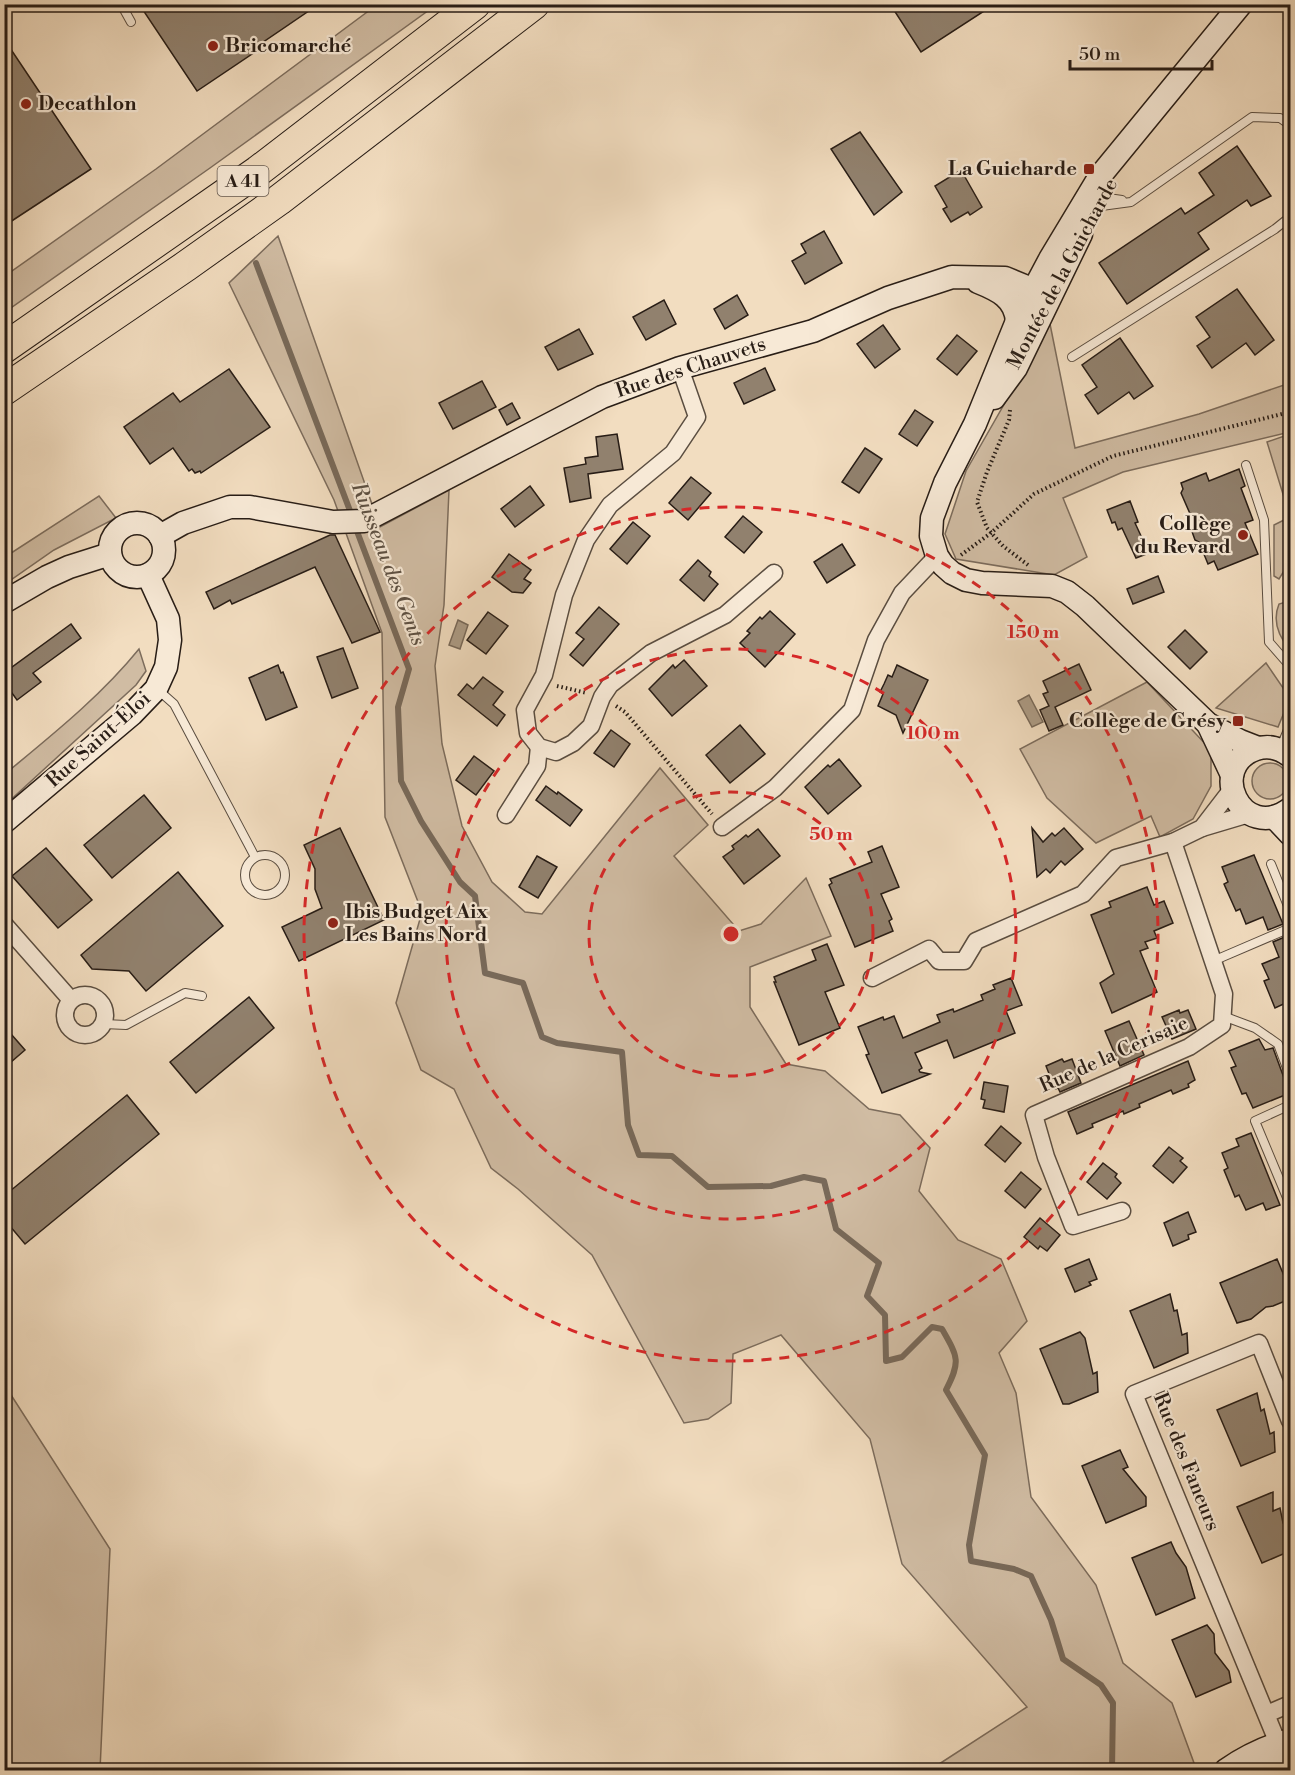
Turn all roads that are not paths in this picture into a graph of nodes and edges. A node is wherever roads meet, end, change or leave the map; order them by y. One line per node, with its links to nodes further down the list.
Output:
1 (121, 4): 5 (lane)
2 (475, 4): 14 (highway, A 41)
3 (534, 4): 17 (highway, A 41)
4 (1241, 4): 6 (main road, Montée de la Guicharde)
5 (130, 22)
6 (1147, 121): 8 (main road, Montée de la Guicharde); 11 (main road, Montée de la Guicharde)
7 (1290, 125): 8 (lane)
8 (1098, 202): 12 (main road, Montée de la Guicharde)
9 (1290, 217): 15 (lane)
10 (966, 276): 11 (main road, Rue des Chauvets); 13 (main road); 16 (main road, Rue des Chauvets)
11 (1034, 290): 12 (main road); 13 (main road, Montée de la Guicharde)
12 (1040, 316): 18 (main road, Montée de la Guicharde)
13 (1017, 321): 18 (main road, Montée de la Guicharde)
14 (4, 348)
15 (1072, 357)
16 (680, 368): 20 (main road, Rue des Chauvets); 30 (street)
17 (4, 390)
18 (975, 424): 22 (main road, Montée de la Guicharde)
19 (1246, 465): 26 (lane)
20 (160, 536): 21 (main road); 24 (main road)
21 (110, 554): 24 (main road); 25 (main road)
22 (943, 563): 28 (main road); 37 (street)
23 (774, 573): 30 (street)
24 (148, 575): 27 (main road, Rue Saint-Éloi)
25 (4, 602)
26 (1290, 666)
27 (156, 689): 36 (main road, Rue Saint-Éloi); 41 (lane)
28 (1208, 724): 31 (main road); 32 (main road)
29 (1290, 725): 31 (lane)
30 (539, 747): 34 (street)
31 (1276, 751): 32 (main road)
32 (1232, 782): 35 (main road); 38 (street)
33 (1282, 813): 35 (main road); 39 (main road)
34 (506, 814)
35 (1249, 814): 38 (street)
36 (4, 822)
37 (722, 826)
38 (1202, 828): 40 (street)
39 (1290, 834)
40 (1173, 842): 46 (street); 47 (street)
41 (255, 857): 41 (lane)
42 (1271, 864): 43 (lane)
43 (1290, 911)
44 (4, 924): 49 (street)
45 (1290, 928): 46 (lane)
46 (1213, 962): 50 (street)
47 (872, 978)
48 (202, 996): 51 (lane)
49 (71, 1000): 51 (street); 51 (street)
50 (1223, 1016): 52 (lane); 55 (street, Rue de la Cerisaie)
51 (104, 1024)
52 (1290, 1076)
53 (1290, 1106): 54 (lane)
54 (1288, 1200)
55 (1122, 1211)
56 (1290, 1421): 58 (street, Rue des Faneurs)
57 (1290, 1704): 58 (street)
58 (1267, 1714): 59 (street, Rue des Faneurs)
59 (1286, 1750): 60 (main road); 61 (main road)
60 (1226, 1770)
61 (1250, 1770)

